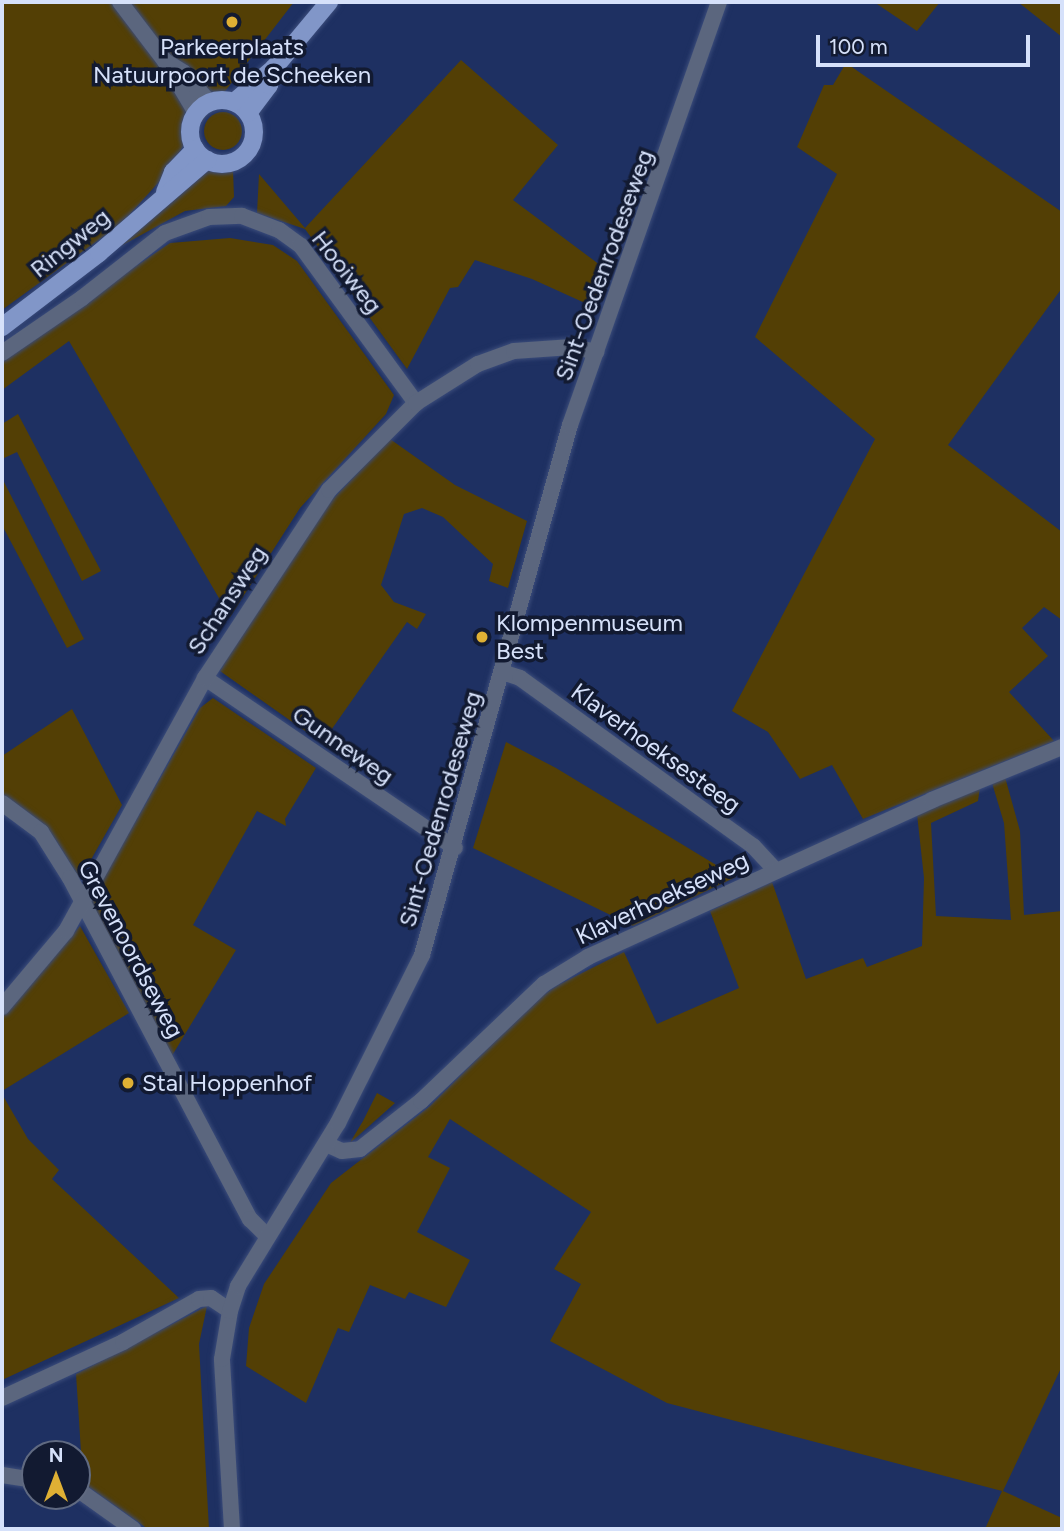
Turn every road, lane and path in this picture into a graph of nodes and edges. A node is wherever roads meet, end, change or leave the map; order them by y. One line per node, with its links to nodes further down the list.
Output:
1 (120, 2): 5 (street)
2 (329, 2): 4 (main road)
3 (719, 2): 8 (street, Sint-Oedenrodeseweg)
4 (241, 107): 5 (main road); 6 (main road)
5 (203, 108): 6 (main road)
6 (201, 155): 7 (main road, Ringweg)
7 (2, 327)
8 (597, 352): 10 (street, Schansweg); 11 (street, Sint-Oedenrodeseweg)
9 (2, 353): 10 (street, Hooiweg)
10 (416, 403): 12 (street, Schansweg)
11 (502, 672): 15 (street, Sint-Oedenrodeseweg); 16 (street, Klaverhoeksesteeg)
12 (205, 678): 15 (street, Gunneweg); 17 (street, Schansweg)
13 (1062, 747): 16 (street, Klaverhoekseweg)
14 (2, 803): 17 (street, Grevenoordseweg)
15 (456, 848): 19 (street, Sint-Oedenrodeseweg)
16 (776, 871): 19 (street, Klaverhoekseweg)
17 (80, 903): 18 (street, Schansweg); 20 (street, Grevenoordseweg)
18 (2, 1007)
19 (326, 1144): 20 (street, Sint-Oedenrodeseweg)
20 (268, 1237): 21 (street, Sint-Oedenrodeseweg)
21 (230, 1311): 22 (street); 27 (street, Sint-Oedenrodeseweg)
22 (2, 1398)
23 (2, 1475): 24 (street)
24 (21, 1478)
25 (91, 1499): 26 (street)
26 (133, 1529)
27 (232, 1529)

